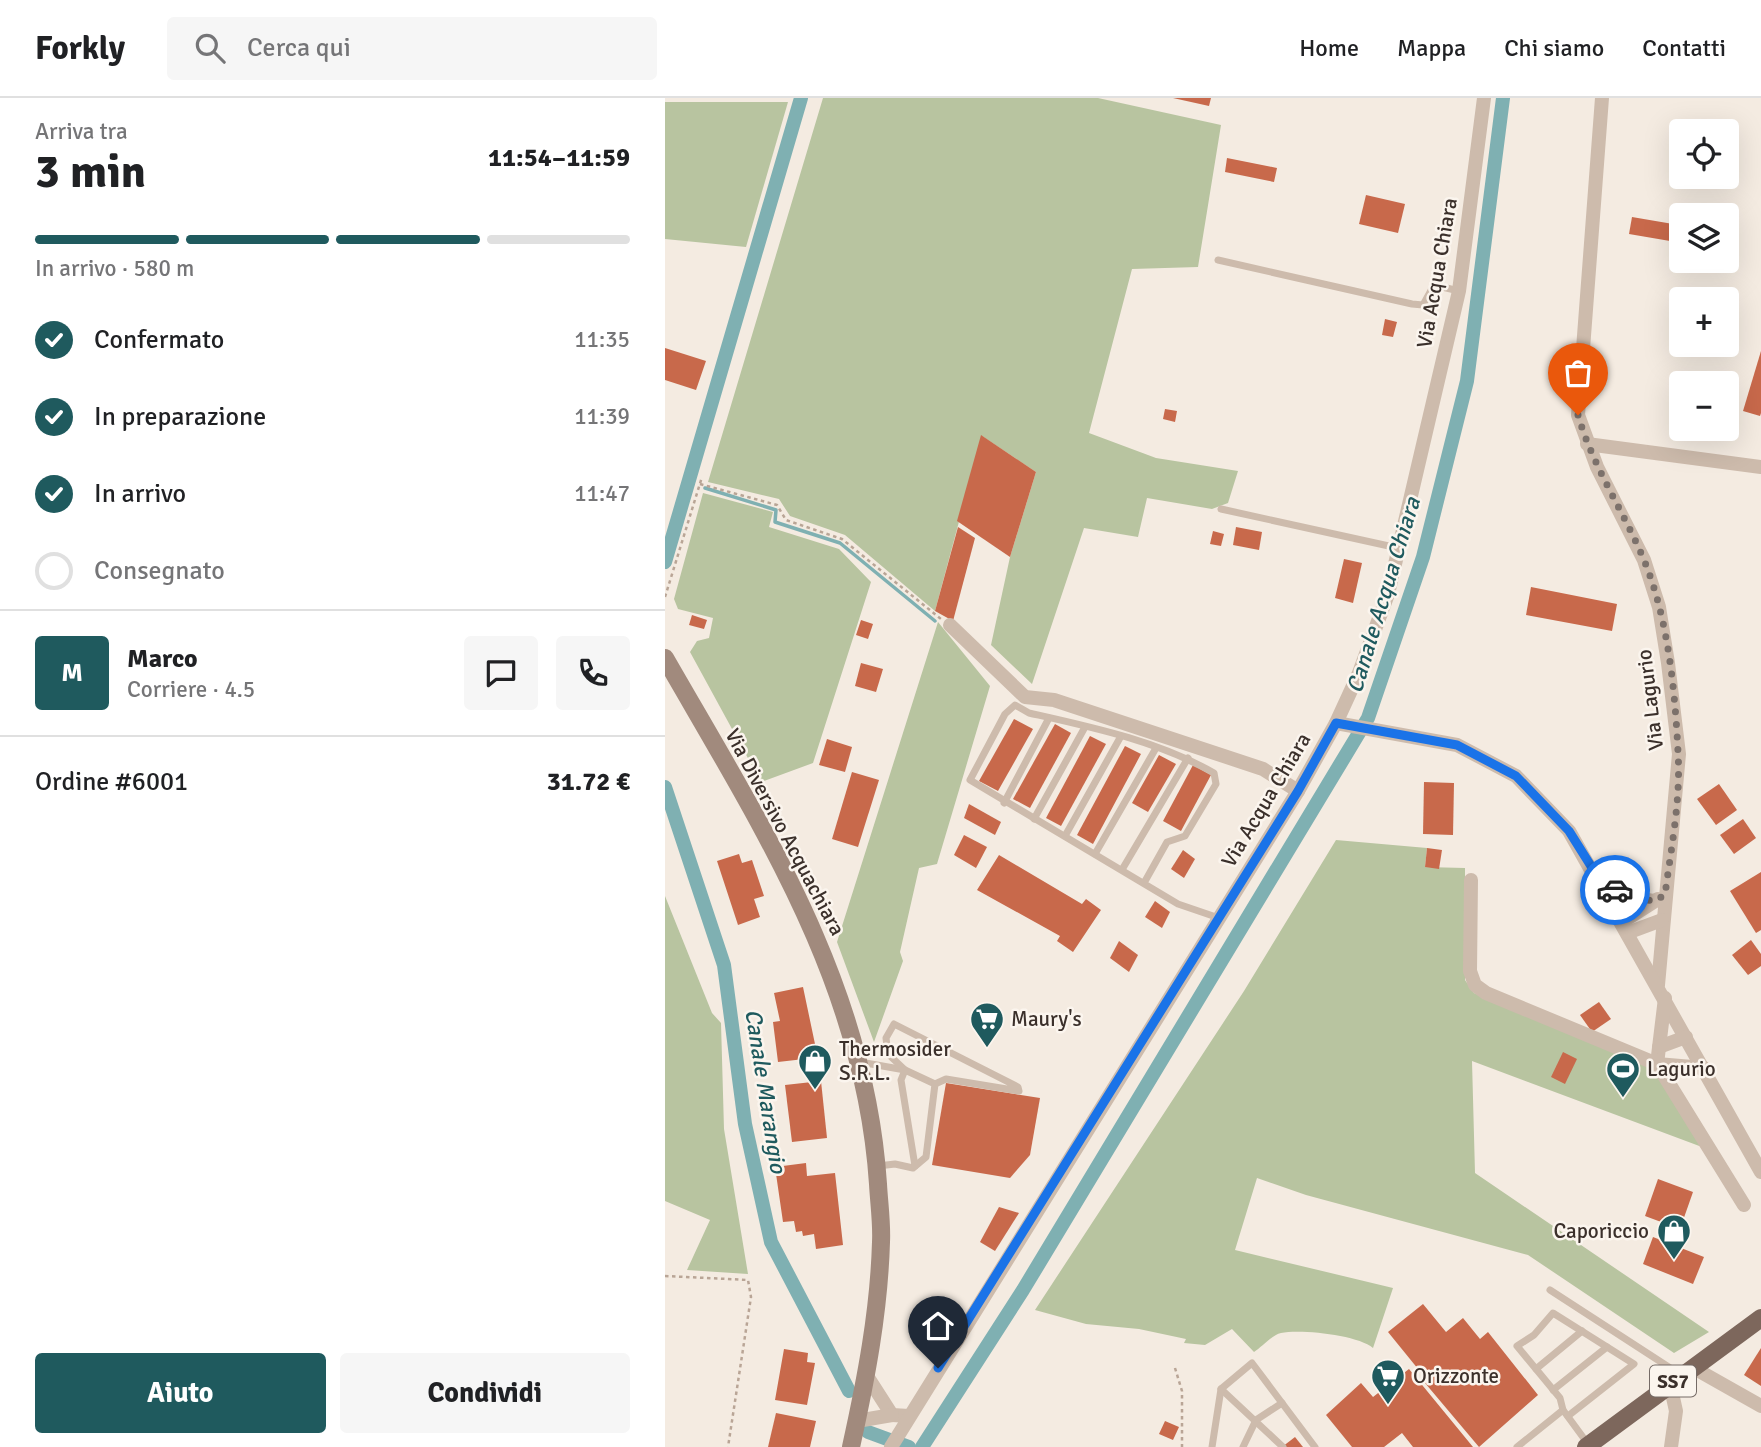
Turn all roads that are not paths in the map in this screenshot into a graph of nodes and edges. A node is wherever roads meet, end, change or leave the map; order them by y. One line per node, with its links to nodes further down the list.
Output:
1 (1484, 98): 4 (street, Via Acqua Chiara)
2 (1602, 98): 5 (street, Via Lagurio)
3 (1217, 260): 4 (lane)
4 (1459, 291): 8 (street, Via Acqua Chiara)
5 (1587, 444): 6 (street); 26 (street, Via Lagurio)
6 (1761, 467)
7 (1221, 509): 8 (lane)
8 (1399, 548): 12 (street, Via Acqua Chiara)
9 (950, 625): 17 (street)
10 (665, 658): 33 (main road, Via Diversivo Acquachiara)
11 (1049, 718): 13 (lane); 18 (lane); 18 (lane)
12 (1343, 724): 17 (street, Via Acqua Chiara); 24 (street)
13 (1085, 727): 14 (lane); 19 (lane)
14 (1121, 736): 15 (lane); 20 (lane)
15 (1156, 748): 16 (lane); 21 (lane)
16 (1188, 758): 22 (lane); 25 (lane)
17 (1298, 791): 27 (street, Via Acqua Chiara)
18 (1004, 803): 19 (lane)
19 (1034, 819): 20 (lane)
20 (1065, 836): 21 (lane)
21 (1095, 854): 22 (lane)
22 (1122, 868): 25 (lane)
23 (1471, 880): 34 (street)
24 (1601, 882): 26 (street); 29 (street)
25 (1144, 883): 27 (lane)
26 (1660, 898): 28 (street, Via Lagurio); 29 (street)
27 (1219, 918): 57 (street, Via Acqua Chiara)
28 (1663, 920): 29 (street); 30 (street, Via Lagurio)
29 (1625, 927): 30 (street)
30 (1662, 992): 31 (street); 32 (street, Via Lagurio)
31 (1689, 1042): 32 (street); 35 (street); 36 (street)
32 (1659, 1047): 34 (street, Via Lagurio)
33 (860, 1062): 37 (lane); 39 (main road, Via Diversivo Acquachiara)
34 (1657, 1065): 35 (street); 42 (street)
35 (1677, 1065): 36 (street)
36 (1703, 1068): 41 (street)
37 (905, 1070): 38 (lane); 38 (lane); 40 (lane)
38 (935, 1084): 40 (lane)
39 (877, 1166): 40 (lane); 49 (main road, Via Diversivo Acquachiara)
40 (915, 1167)
41 (1761, 1172)
42 (1744, 1205)
43 (1550, 1290): 48 (lane)
44 (1761, 1318): 48 (main road, SS7)
45 (1582, 1331): 46 (lane); 47 (lane); 47 (lane)
46 (1607, 1347): 51 (lane); 55 (lane)
47 (1535, 1369): 51 (lane)
48 (1681, 1375): 53 (street); 59 (main road, SS7); 67 (street)
49 (867, 1376): 54 (main road, Via Diversivo Acquachiara); 56 (street)
50 (1221, 1390): 52 (lane); 58 (lane); 62 (lane)
51 (1553, 1390): 55 (lane)
52 (1282, 1404): 58 (lane); 65 (lane)
53 (1761, 1406)
54 (860, 1410): 56 (street); 60 (main road, Via Diversivo Acquachiara)
55 (1565, 1413): 59 (lane); 66 (lane)
56 (893, 1415): 57 (street)
57 (909, 1416): 61 (street, Via Acqua Chiara)
58 (1257, 1420): 63 (lane); 64 (lane)
59 (1587, 1446)
60 (851, 1447)
61 (891, 1447)
62 (1212, 1447)
63 (1244, 1447)
64 (1283, 1447)
65 (1315, 1447)
66 (1517, 1447)
67 (1671, 1447)

